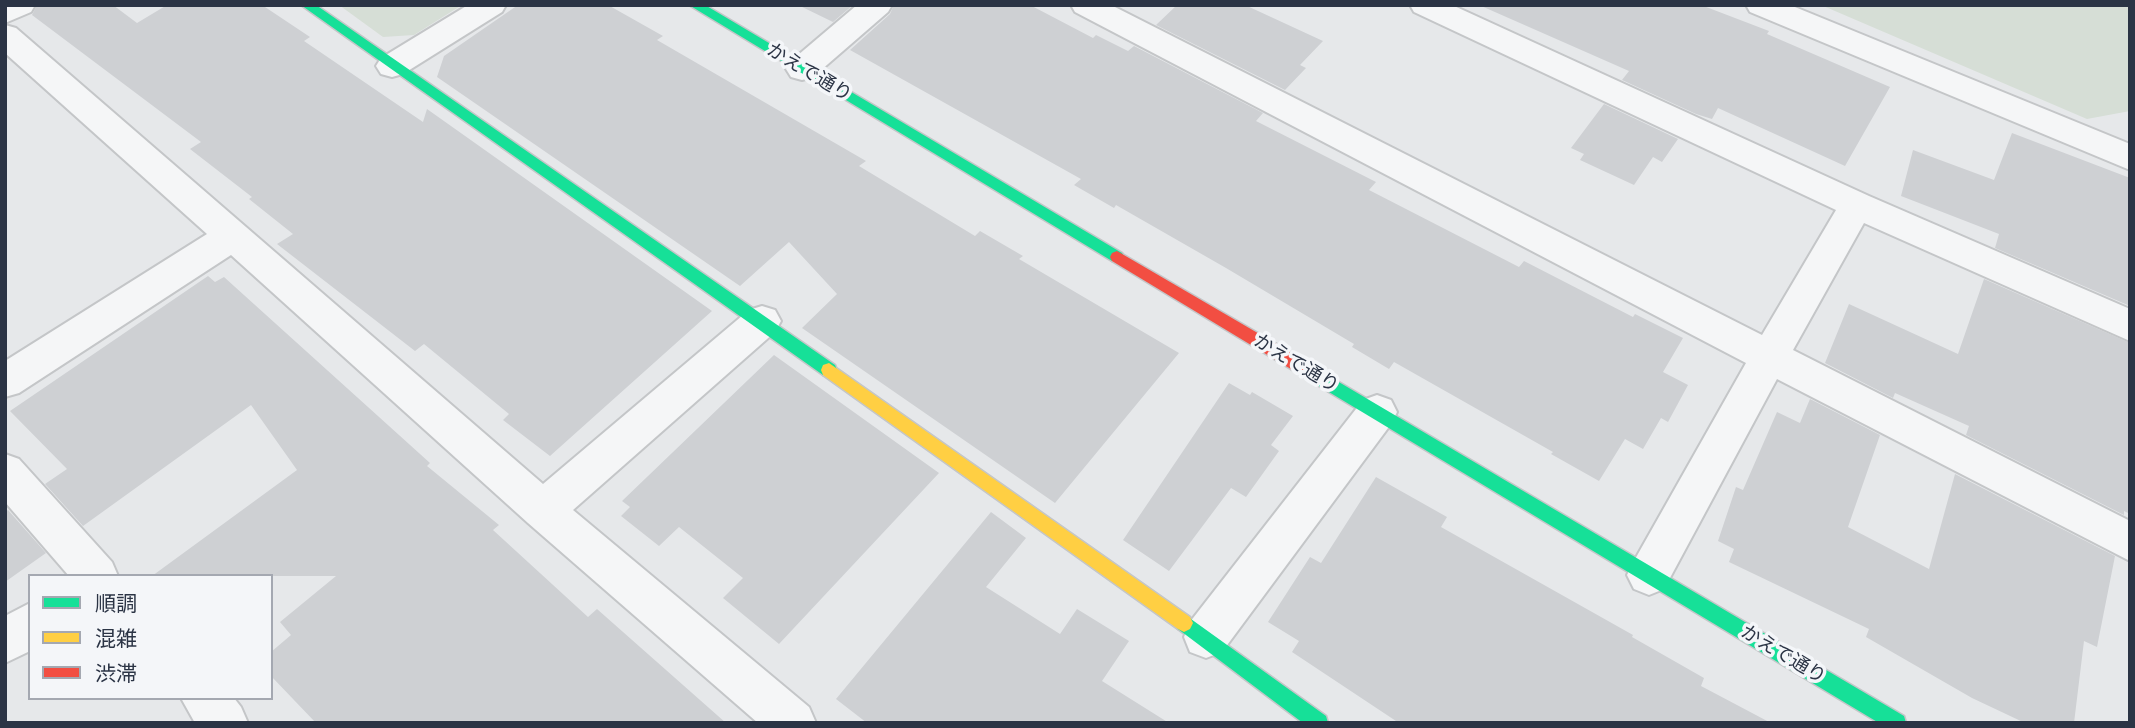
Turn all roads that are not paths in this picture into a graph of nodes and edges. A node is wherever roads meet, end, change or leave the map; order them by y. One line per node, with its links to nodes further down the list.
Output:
1 (20, 5): 9 (street)
2 (307, 5): 11 (street)
3 (491, 5): 11 (street)
4 (695, 5): 12 (street, かえで通り)
5 (877, 5): 12 (street)
6 (1086, 5): 18 (street)
7 (1425, 5): 14 (street)
8 (1761, 5): 13 (street)
9 (5, 13)
10 (5, 35): 15 (street)
11 (392, 66): 16 (street)
12 (802, 69): 20 (street, かえで通り)
13 (2130, 158)
14 (1857, 205): 17 (street); 18 (street)
15 (233, 236): 19 (street); 22 (street)
16 (762, 321): 22 (street); 27 (street)
17 (2130, 326)
18 (1769, 357): 23 (street); 25 (street)
19 (5, 382)
20 (1377, 412): 25 (street, かえで通り); 27 (street)
21 (5, 472): 24 (street)
22 (543, 510): 31 (street)
23 (2130, 542)
24 (95, 574)
25 (1649, 575): 33 (street, かえで通り)
26 (28, 625): 28 (street)
27 (1206, 637): 32 (street)
28 (5, 642)
29 (206, 700): 30 (street)
30 (225, 723)
31 (793, 723)
32 (1319, 723)
33 (1897, 723)

